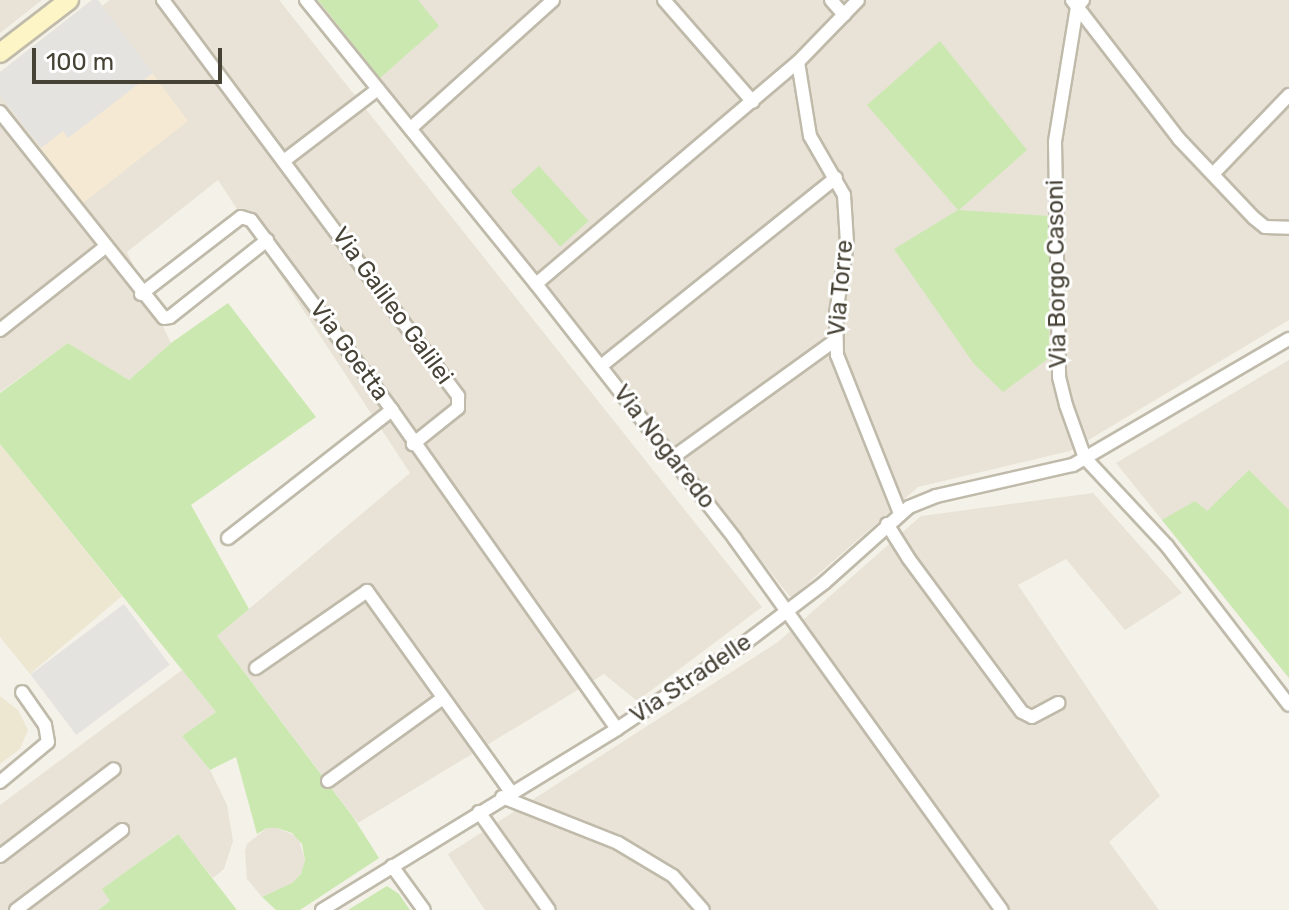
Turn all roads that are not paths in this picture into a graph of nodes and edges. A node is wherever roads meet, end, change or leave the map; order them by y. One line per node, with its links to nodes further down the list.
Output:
1 (69, 0): 10 (street)
2 (163, 0): 17 (street, Via Galileo Galilei)
3 (306, 0): 12 (street, Via Nogaredo)
4 (553, 0): 16 (street)
5 (664, 0): 14 (street)
6 (831, 0): 9 (street)
7 (858, 0): 9 (street)
8 (1077, 2): 18 (street); 32 (street, Via Borgo Casoni)
9 (844, 15): 11 (street)
10 (0, 53)
11 (798, 62): 14 (street); 19 (street, Via Torre)
12 (378, 89): 16 (street, Via Nogaredo); 17 (street)
13 (1289, 95): 18 (street)
14 (753, 102): 23 (street)
15 (0, 112): 22 (street)
16 (411, 128): 23 (street, Via Nogaredo)
17 (285, 160): 30 (street, Via Galileo Galilei)
18 (1213, 174): 20 (street)
19 (836, 178): 27 (street, Via Torre); 28 (street)
20 (1289, 228)
21 (267, 240): 24 (street, Via Goetta); 24 (street); 29 (street, Via Goetta)
22 (105, 247): 24 (street); 25 (street)
23 (536, 284): 28 (street, Via Nogaredo)
24 (141, 294)
25 (0, 330)
26 (1289, 339): 32 (street, Via Stradelle)
27 (834, 341): 31 (street); 33 (street, Via Torre)
28 (601, 366): 31 (street, Via Nogaredo)
29 (392, 410): 30 (street); 35 (street, Via Goetta)
30 (413, 444): 42 (street)
31 (672, 458): 36 (street, Via Nogaredo)
32 (1085, 458): 33 (street, Via Stradelle); 41 (street, Via Borgo Casoni)
33 (900, 513): 34 (street, Via Stradelle)
34 (887, 524): 36 (street, Via Stradelle); 40 (street)
35 (228, 538)
36 (788, 612): 42 (street, Via Stradelle); 56 (street, Via Nogaredo)
37 (256, 668): 39 (street)
38 (22, 692): 45 (street)
39 (443, 698): 44 (street); 46 (street)
40 (1058, 703)
41 (1289, 705)
42 (617, 729): 46 (street, Via Stradelle)
43 (114, 769): 49 (street)
44 (328, 781)
45 (0, 782)
46 (506, 794): 47 (street, Via Stradelle); 55 (street)
47 (479, 812): 50 (street, Via Stradelle); 54 (street)
48 (122, 830): 51 (street)
49 (0, 856)
50 (392, 866): 52 (street, Via Stradelle); 53 (street)
51 (16, 910)
52 (322, 910)
53 (424, 910)
54 (549, 910)
55 (703, 910)
56 (1002, 910)

